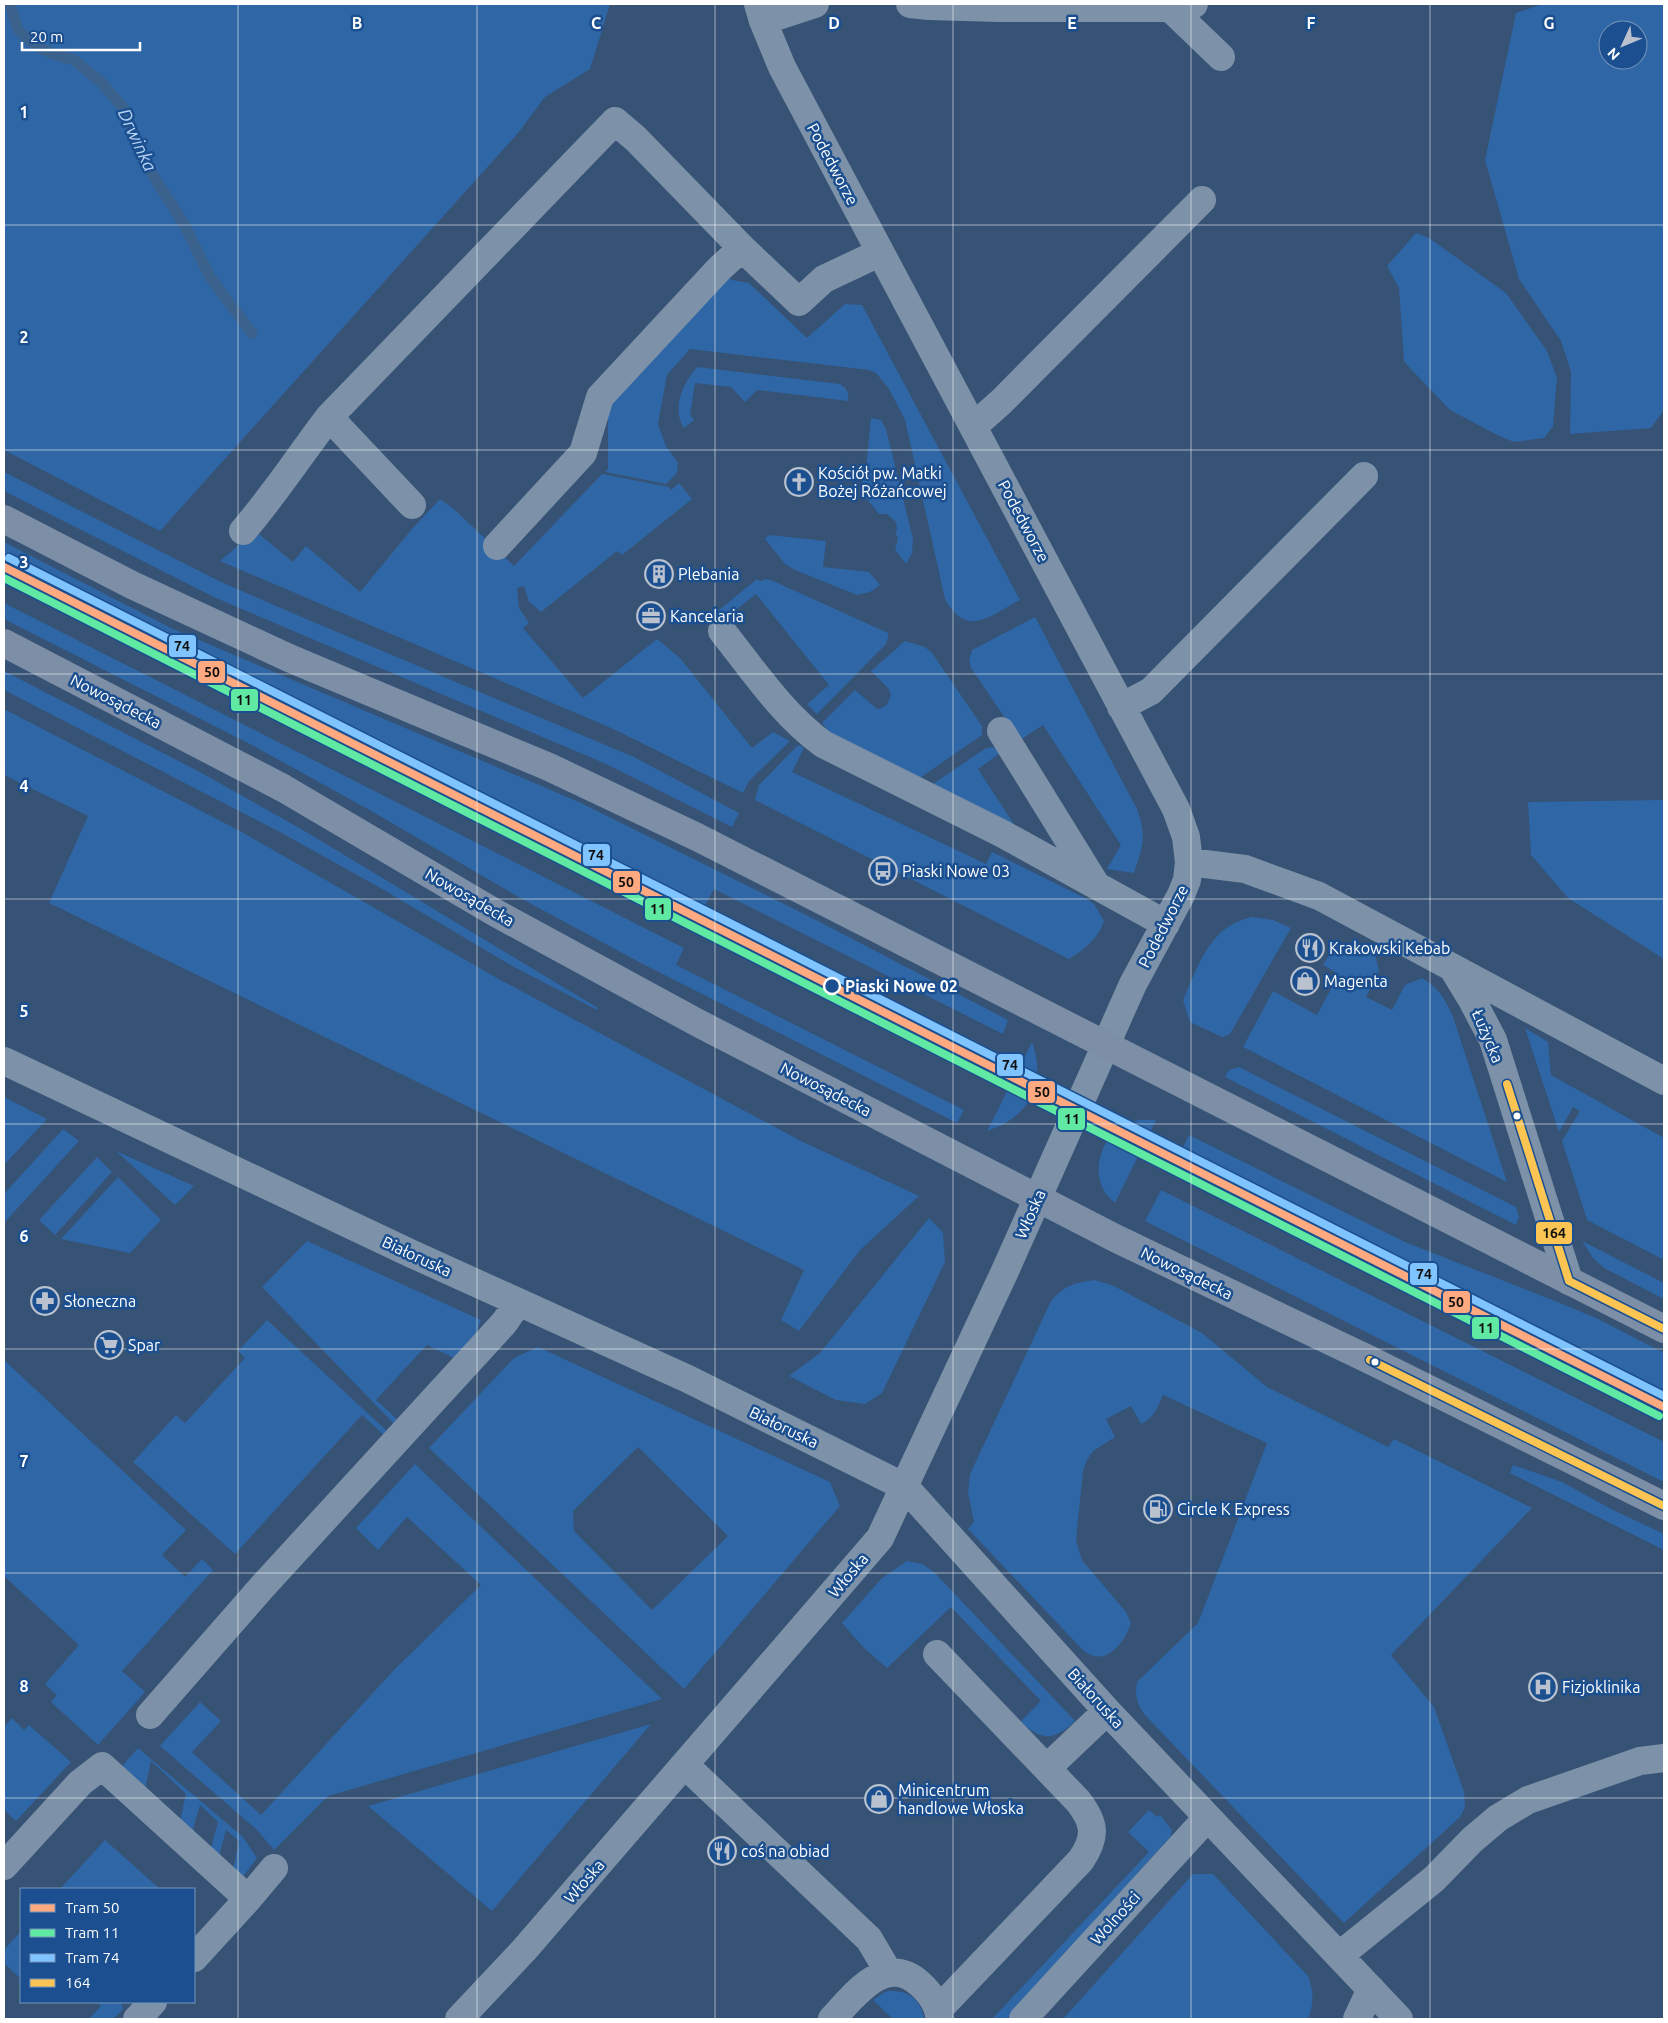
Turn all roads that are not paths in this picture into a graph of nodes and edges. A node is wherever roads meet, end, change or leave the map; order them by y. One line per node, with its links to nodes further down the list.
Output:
1 (815, 4): 4 (street)
2 (910, 4): 3 (street)
3 (1182, 6): 5 (street)
4 (760, 12): 8 (street, Podedworze)
5 (1221, 57)
6 (1202, 200): 10 (street)
7 (742, 248): 8 (street); 9 (street); 15 (street)
8 (880, 253): 10 (street, Podedworze)
9 (328, 417): 12 (street); 14 (street)
10 (974, 426): 18 (street, Podedworze)
11 (1364, 476): 18 (street)
12 (412, 505)
13 (4, 519): 24 (main road)
14 (243, 531)
15 (497, 546)
16 (722, 631): 21 (street)
17 (4, 643): 27 (main road, Nowosądecka)
18 (1121, 707): 20 (street, Podedworze)
19 (1001, 731): 21 (street)
20 (1189, 862): 22 (street, Podedworze); 23 (street, Łużycka)
21 (1096, 884): 22 (street)
22 (1166, 924): 24 (street, Podedworze)
23 (1452, 967): 26 (street, Łużycka); 28 (street, Łużycka)
24 (1106, 1045): 27 (street, Włoska); 28 (main road)
25 (4, 1061): 29 (street, Białoruska)
26 (1664, 1081)
27 (1036, 1198): 31 (street, Włoska); 32 (main road, Nowosądecka)
28 (1569, 1281): 30 (main road)
29 (518, 1303): 31 (street, Białoruska); 35 (street)
30 (1664, 1329)
31 (905, 1487): 34 (street, Białoruska); 37 (street, Włoska)
32 (1664, 1506)
33 (937, 1654): 38 (street)
34 (1107, 1711): 38 (street); 39 (street, Białoruska)
35 (150, 1715)
36 (1664, 1758): 43 (street)
37 (684, 1765): 45 (street); 50 (street, Włoska)
38 (1047, 1768): 48 (street)
39 (1207, 1818): 43 (street, Białoruska); 52 (street, Wolności)
40 (4, 1866): 42 (street)
41 (274, 1868): 42 (street)
42 (248, 1899): 44 (street)
43 (1340, 1955): 46 (street, Białoruska)
44 (195, 1957)
45 (889, 1973): 48 (street); 51 (street)
46 (1371, 1989): 53 (street); 54 (street, Białoruska)
47 (152, 2003): 49 (street)
48 (940, 2014)
49 (137, 2019)
50 (459, 2019)
51 (832, 2019)
52 (1023, 2019)
53 (1357, 2019)
54 (1399, 2019)

